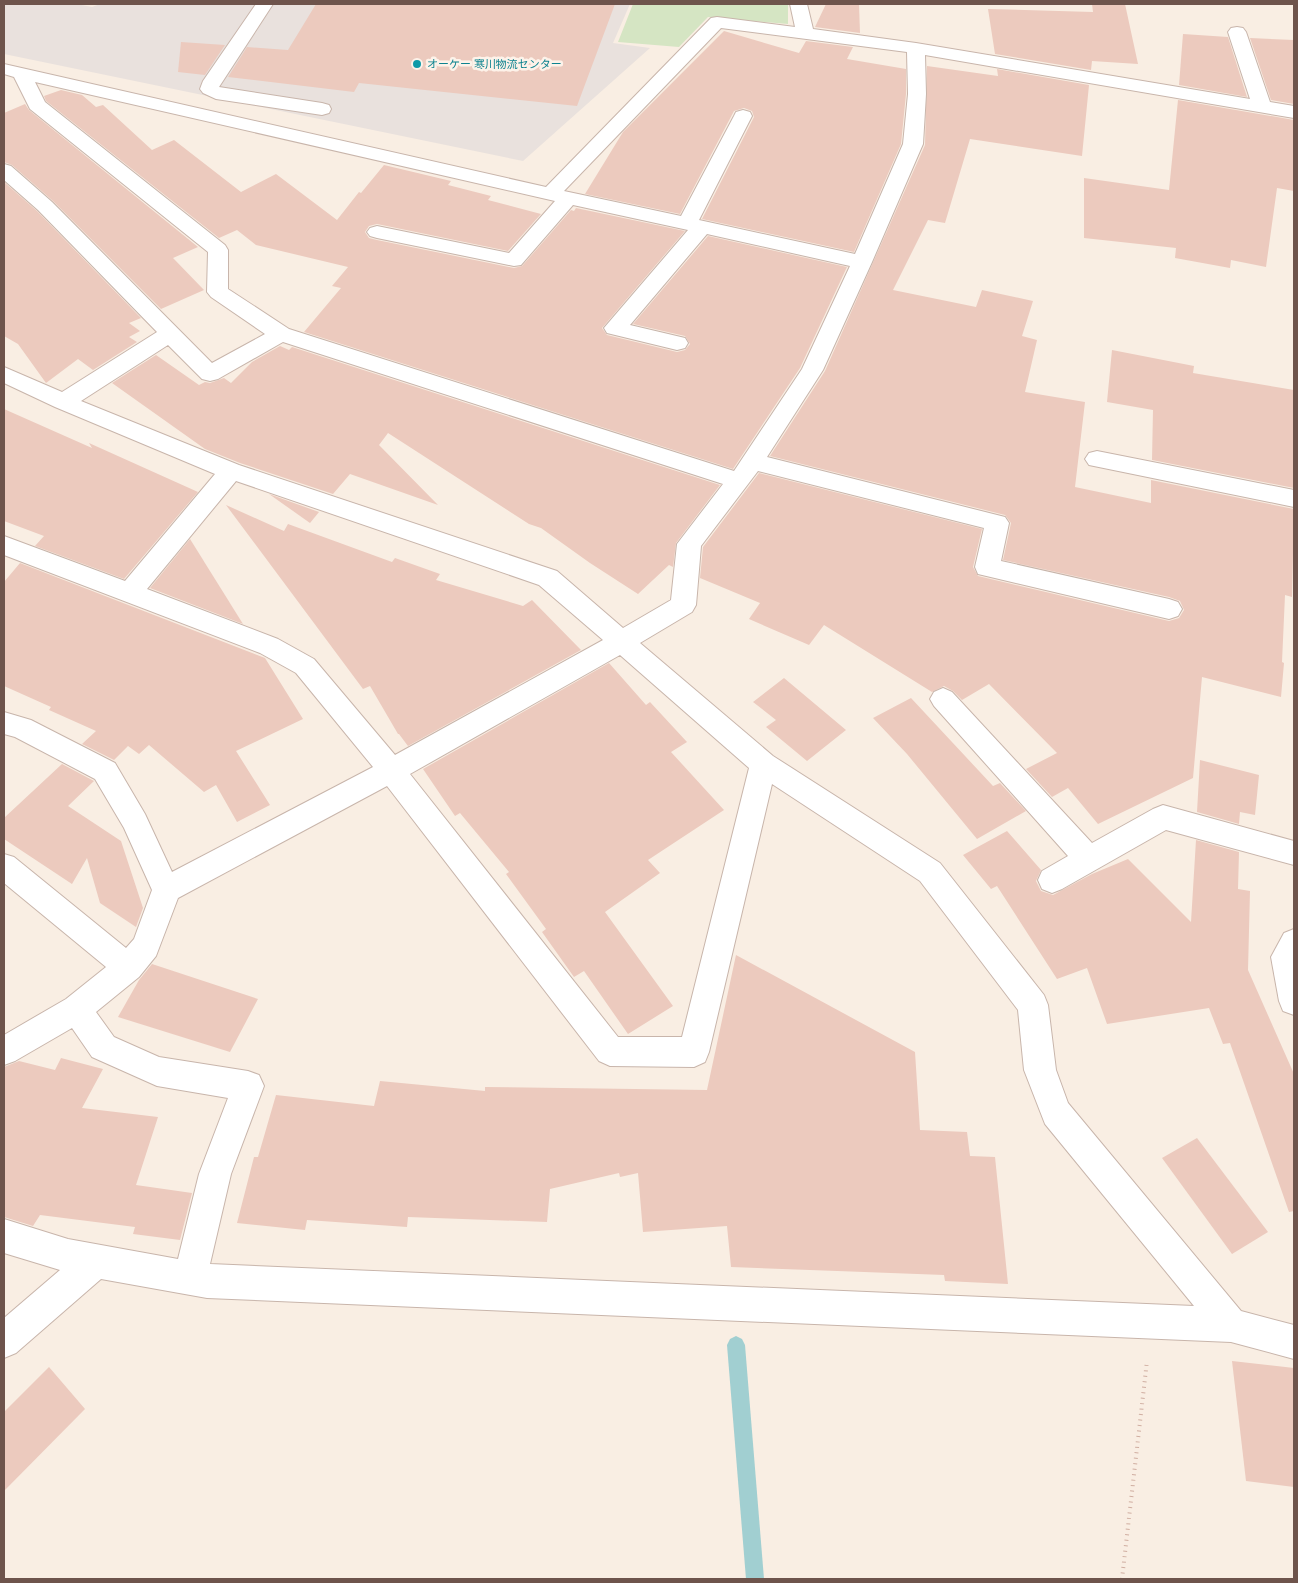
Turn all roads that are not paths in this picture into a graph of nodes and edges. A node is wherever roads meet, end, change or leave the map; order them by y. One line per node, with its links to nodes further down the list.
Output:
1 (264, 4): 8 (street)
2 (799, 4): 4 (street)
3 (1237, 32): 7 (street)
4 (806, 34): 5 (street); 12 (street)
5 (916, 48): 7 (street); 15 (street)
6 (12, 70): 12 (street); 17 (street)
7 (1262, 106): 9 (street)
8 (322, 109)
9 (1294, 112)
10 (743, 116): 13 (street)
11 (4, 170): 16 (street)
12 (560, 196): 13 (street); 14 (street)
13 (694, 225): 15 (street); 18 (street)
14 (376, 232)
15 (862, 262): 23 (street)
16 (171, 333): 17 (street); 20 (street)
17 (281, 334): 23 (street)
18 (677, 343)
19 (4, 374): 20 (street)
20 (63, 402): 22 (street)
21 (1097, 459): 24 (street)
22 (231, 471): 26 (street); 28 (street)
23 (746, 471): 27 (street); 28 (street)
24 (1294, 499)
25 (6, 550): 26 (street)
26 (130, 593): 32 (street)
27 (1169, 609)
28 (623, 642): 31 (street); 32 (street)
29 (943, 699): 34 (street)
30 (4, 723): 37 (street)
31 (763, 764): 32 (street); 46 (street)
32 (391, 770): 37 (street)
33 (1294, 853): 34 (street)
34 (1088, 859): 36 (street)
35 (4, 866): 39 (street)
36 (1052, 880)
37 (166, 890): 39 (street)
38 (1294, 942): 40 (street)
39 (128, 967): 41 (street)
40 (1294, 1001)
41 (76, 1009): 42 (street); 45 (street)
42 (4, 1051)
43 (4, 1236): 44 (street)
44 (96, 1261): 45 (street); 47 (street)
45 (190, 1278): 46 (street)
46 (1231, 1325): 48 (street)
47 (4, 1341)
48 (1294, 1342)

